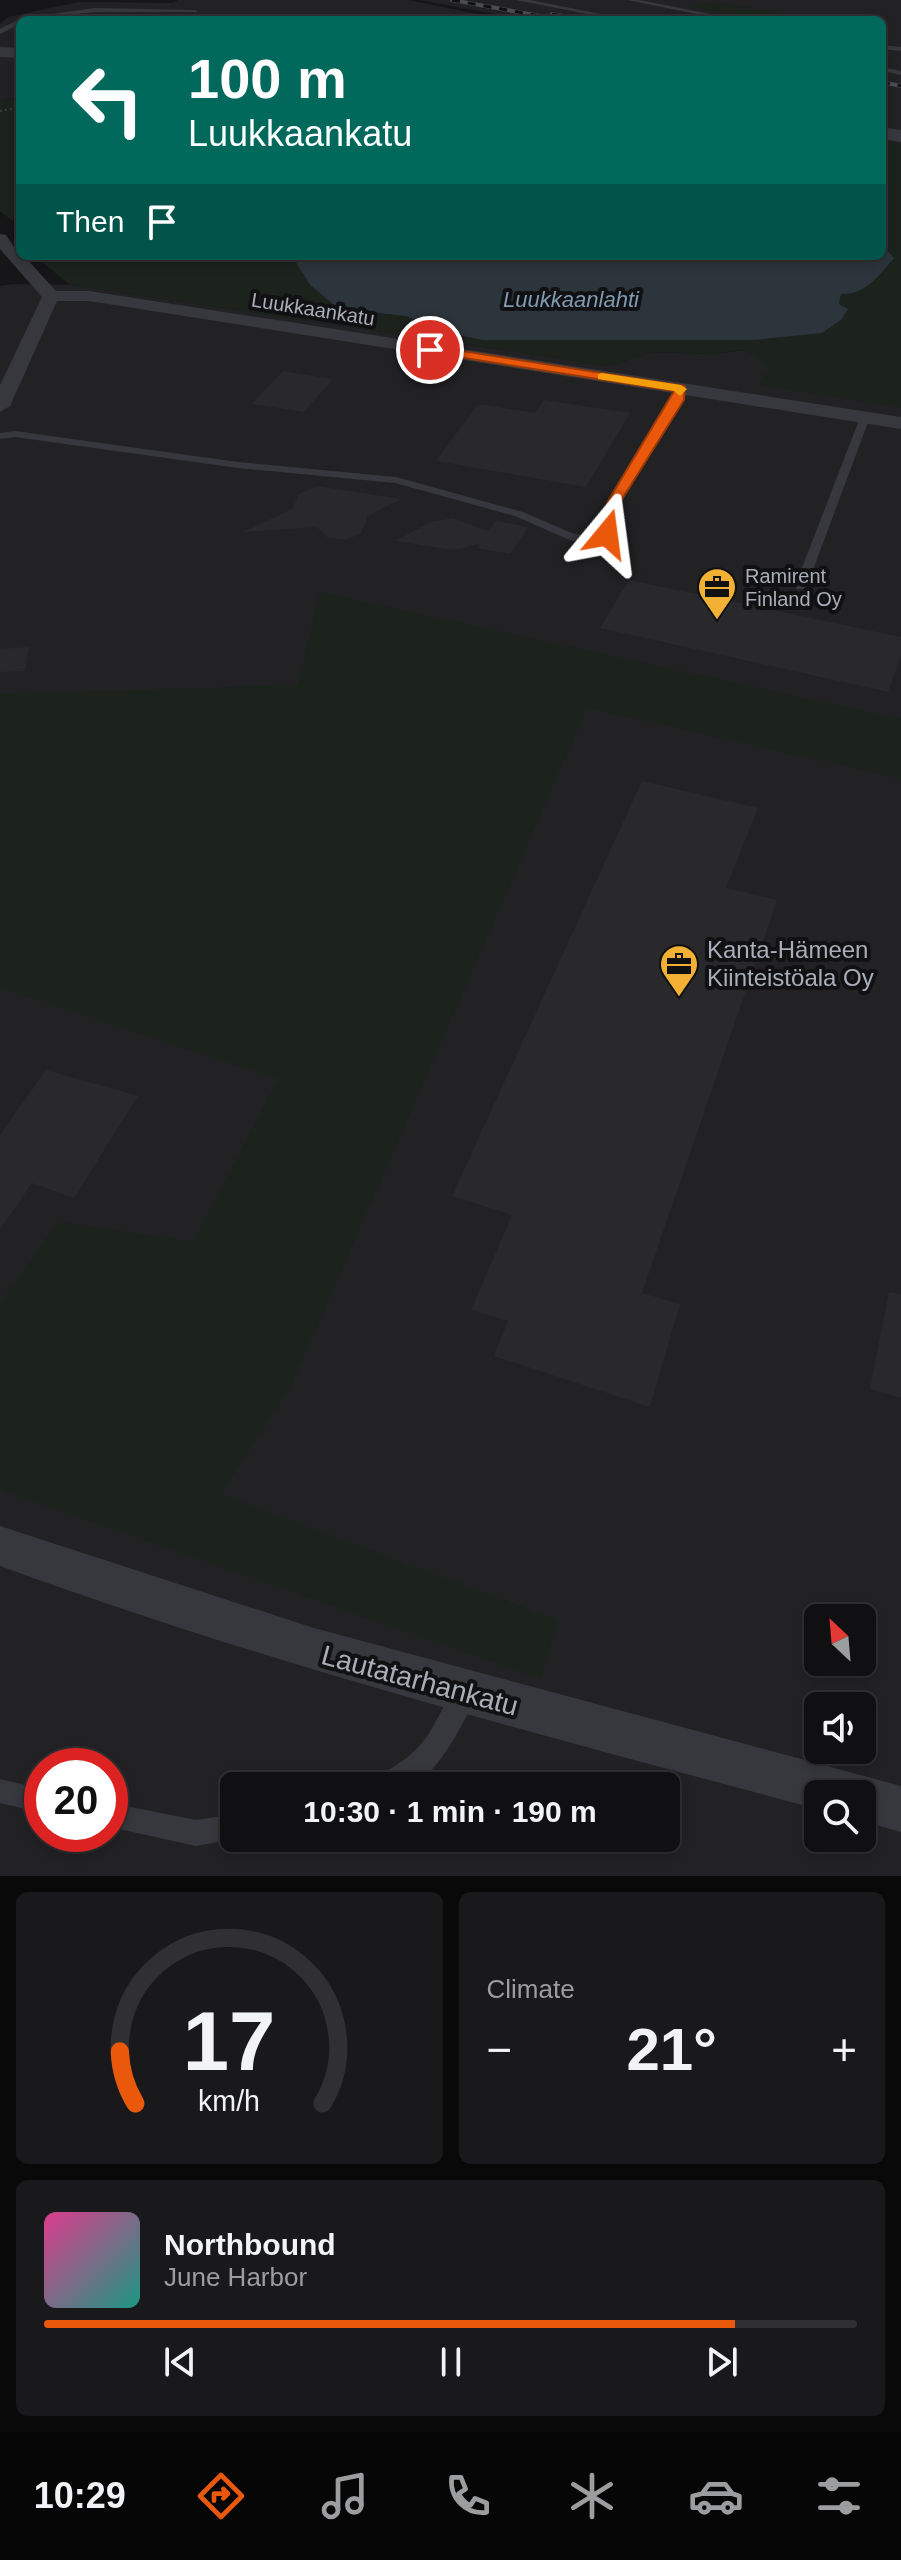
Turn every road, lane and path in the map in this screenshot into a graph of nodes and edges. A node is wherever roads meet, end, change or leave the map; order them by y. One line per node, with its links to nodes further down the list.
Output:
1 (519, 0): 5 (lane)
2 (630, 0): 6 (lane)
3 (51, 16): 4 (lane)
4 (186, 16)
5 (606, 16)
6 (716, 16)
7 (0, 239): 8 (street)
8 (16, 257)
9 (19, 260): 10 (street)
10 (51, 296): 11 (street, Luukkaankatu); 12 (street)
11 (681, 389): 13 (street, Luukkaankatu); 15 (lane)
12 (0, 406)
13 (865, 417): 14 (street, Luukkaankatu); 16 (lane)
14 (901, 423)
15 (0, 436)
16 (801, 586)
17 (0, 1546): 18 (street, Lautatarhankatu)
18 (466, 1692): 19 (lane); 20 (street, Lautatarhankatu)
19 (408, 1772)
20 (804, 1782)
21 (0, 1791): 22 (lane)
22 (24, 1797)
23 (876, 1802): 24 (street)
24 (901, 1809)
25 (128, 1819): 26 (lane)
26 (220, 1829)

